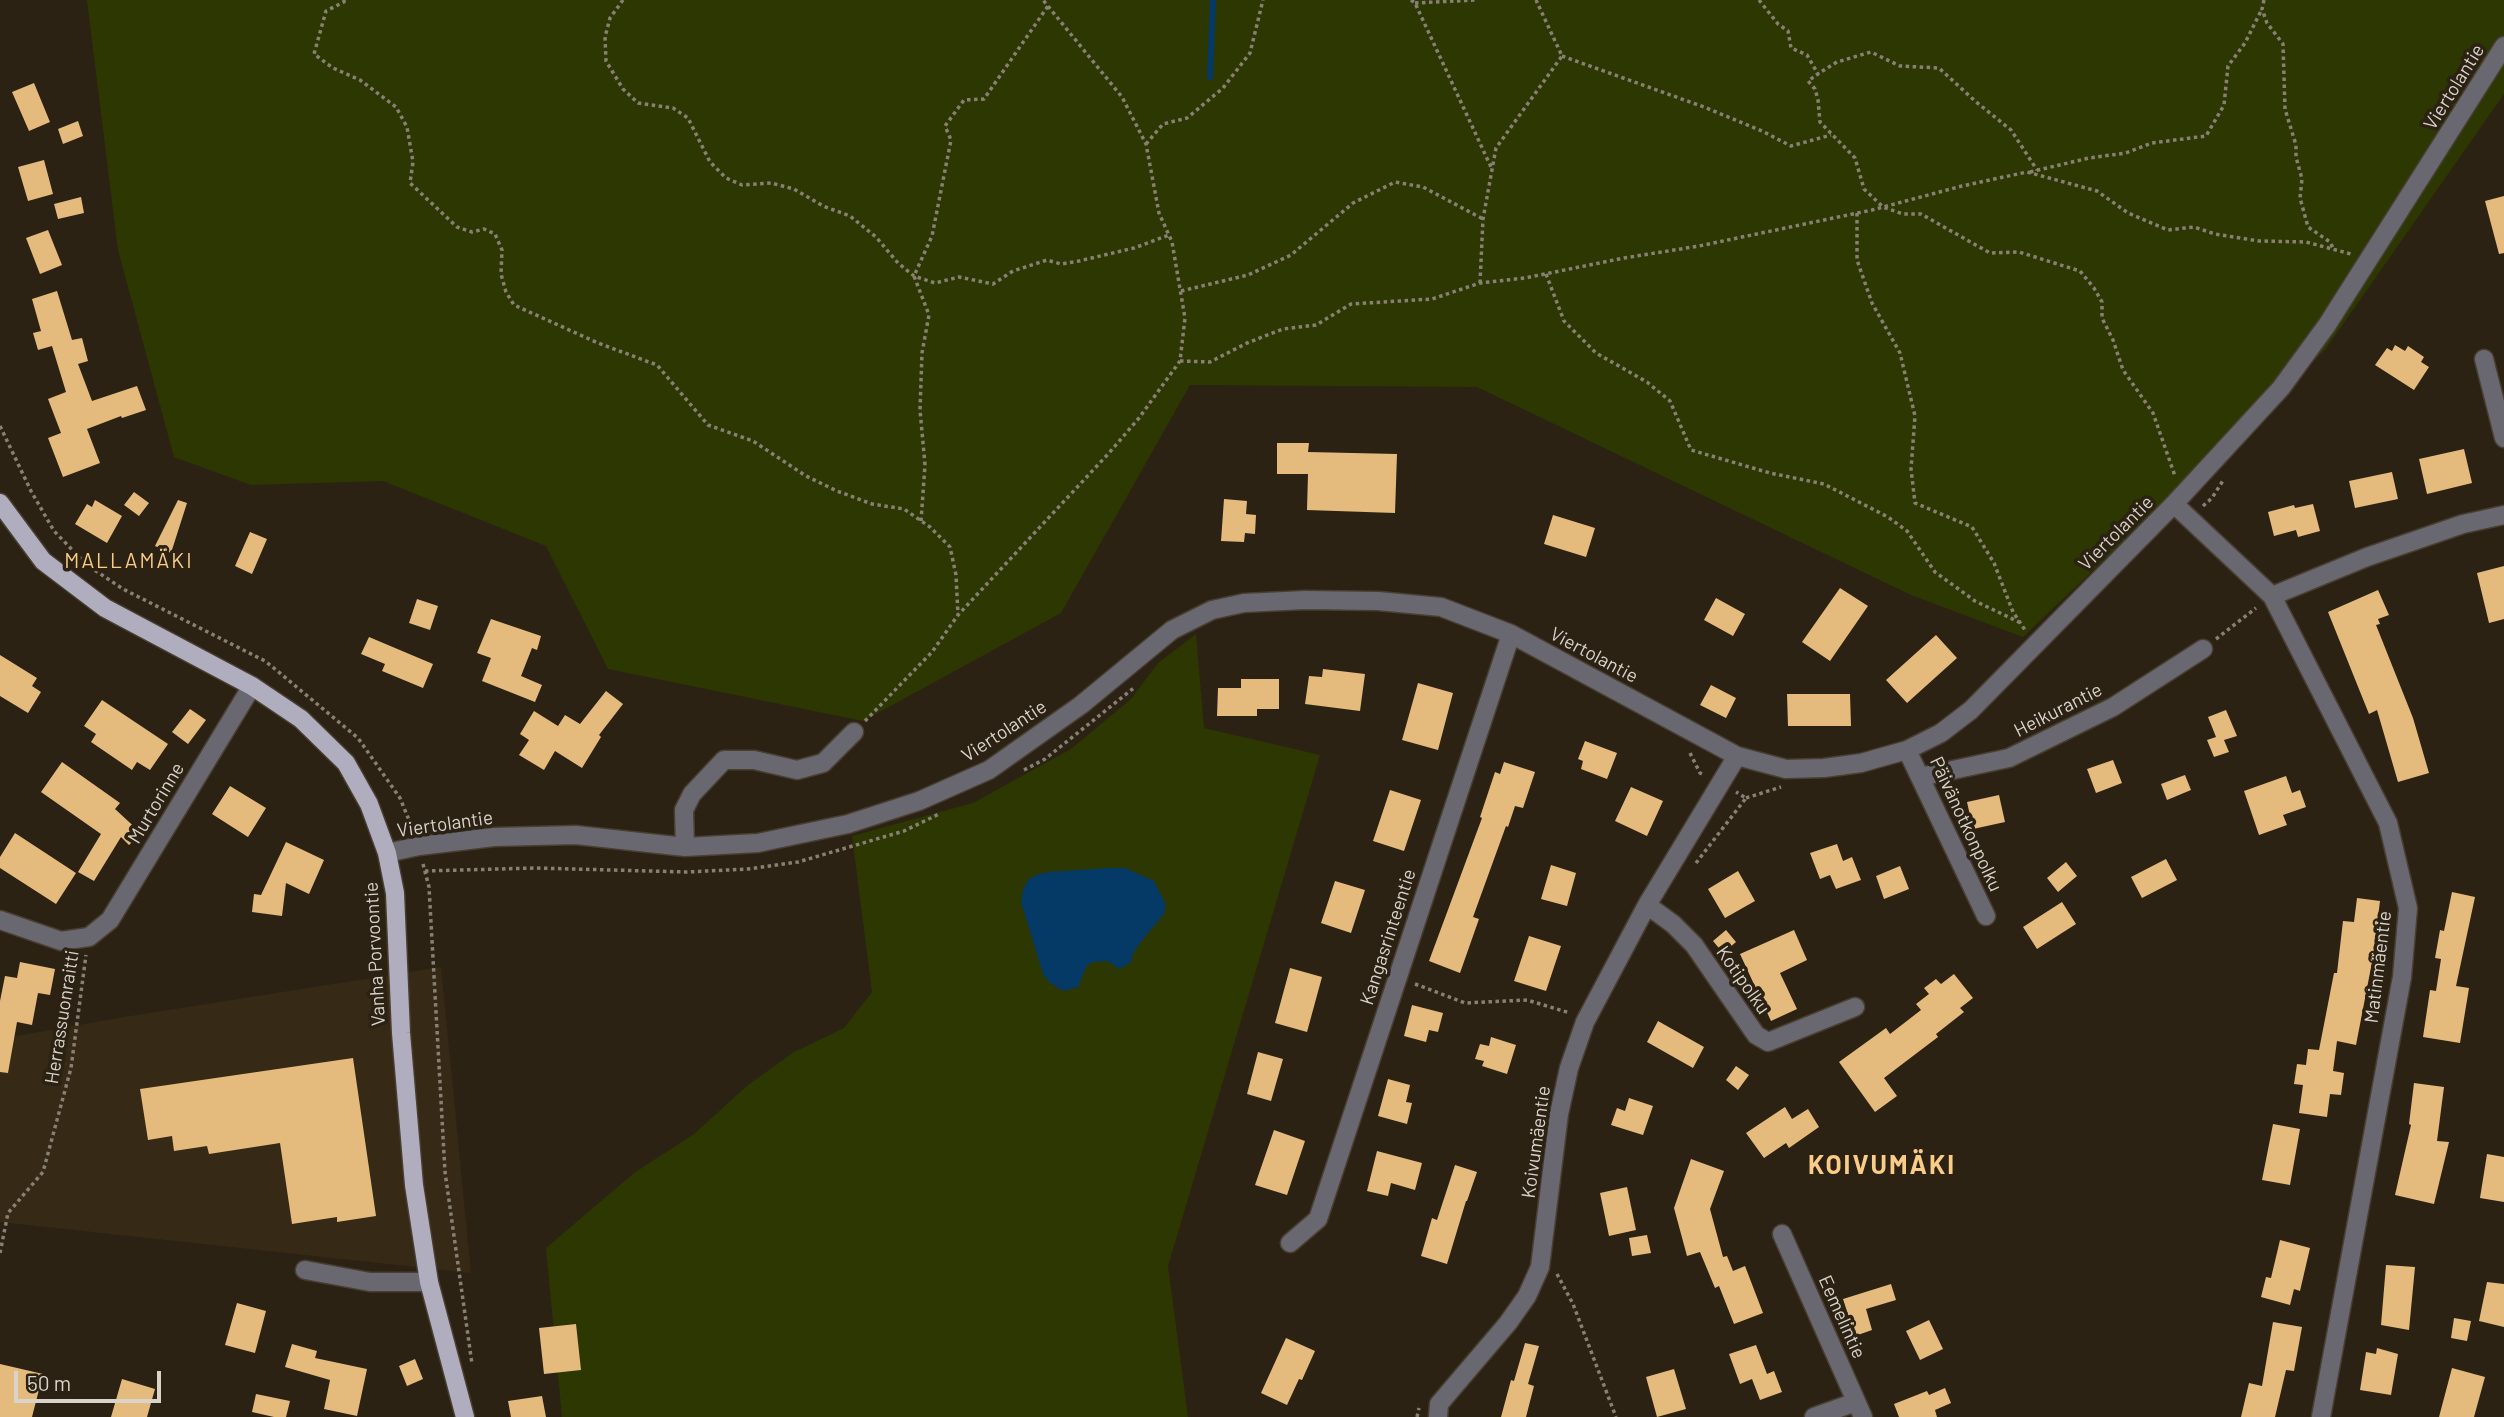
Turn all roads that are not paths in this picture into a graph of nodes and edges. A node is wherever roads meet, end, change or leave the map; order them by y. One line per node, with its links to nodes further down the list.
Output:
1 (2504, 46): 4 (street, Viertolantie)
2 (2484, 359): 3 (street)
3 (2504, 438)
4 (2179, 499): 7 (street, Matinmäentie); 12 (street, Viertolantie)
5 (0, 503): 10 (main road, Vanha Porvoontie)
6 (2504, 515): 7 (street)
7 (2272, 596): 29 (street, Matinmäentie)
8 (1511, 634): 13 (street, Viertolantie); 15 (street, Viertolantie); 22 (street, Kangasrinteentie)
9 (2203, 649): 14 (street, Heikurantie)
10 (252, 685): 16 (main road, Vanha Porvoontie); 19 (street, Murtorinne)
11 (853, 732): 15 (street)
12 (1907, 750): 13 (street, Viertolantie); 14 (street, Päivänotkonpolku)
13 (1737, 756): 17 (street, Koivumäentie)
14 (1920, 777): 18 (street, Päivänotkonpolku)
15 (685, 847): 16 (street, Viertolantie)
16 (387, 853): 24 (main road, Vanha Porvoontie)
17 (1647, 905): 20 (street, Kotipolku); 27 (street, Koivumäentie)
18 (1986, 916)
19 (0, 920)
20 (1855, 1007)
21 (1782, 1234): 25 (street, Eemelintie)
22 (1290, 1242)
23 (305, 1270): 24 (street)
24 (429, 1282): 26 (main road, Vanha Porvoontie)
25 (1859, 1409): 28 (street)
26 (465, 1417)
27 (1438, 1417)
28 (1814, 1417)
29 (2321, 1417)

